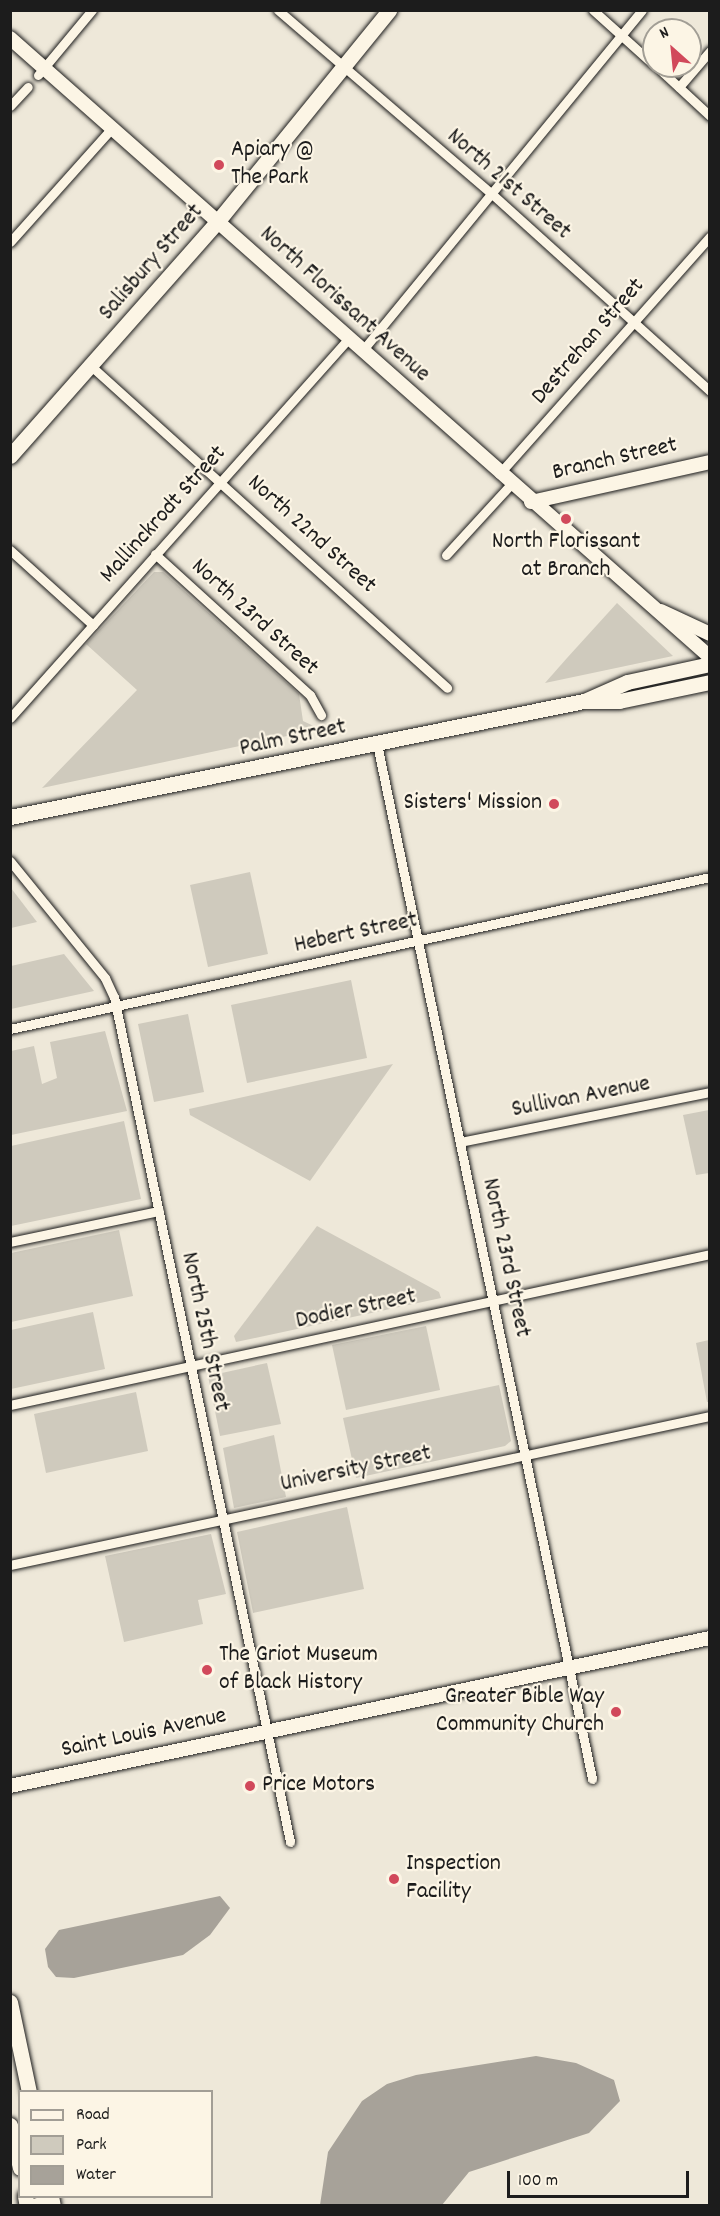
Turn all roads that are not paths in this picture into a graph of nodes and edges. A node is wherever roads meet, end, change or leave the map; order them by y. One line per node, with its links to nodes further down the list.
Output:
1 (92, 10): 11 (street)
2 (278, 10): 10 (street, North 21st Street)
3 (389, 10): 10 (main road, Salisbury Street)
4 (593, 10): 6 (street)
5 (642, 10): 6 (street)
6 (622, 35): 9 (street); 18 (street)
7 (10, 38): 11 (main road, North Florissant Avenue)
8 (710, 51): 14 (street)
9 (642, 53)
10 (342, 67): 18 (street, North 21st Street); 19 (main road, Salisbury Street)
11 (41, 72): 17 (main road, North Florissant Avenue)
12 (669, 78): 14 (street)
13 (28, 87): 15 (street)
14 (679, 87): 16 (street)
15 (10, 106)
16 (710, 116)
17 (111, 129): 19 (main road, North Florissant Avenue); 21 (street)
18 (492, 194): 22 (street, North 21st Street); 24 (street)
19 (217, 222): 23 (main road, North Florissant Avenue); 25 (main road, Salisbury Street)
20 (710, 236): 22 (street, Destrehan Street)
21 (10, 242)
22 (632, 322): 26 (street, North 21st Street); 29 (street, Destrehan Street)
23 (348, 339): 24 (main road, North Florissant Avenue); 30 (street, Mallinckrodt Street)
24 (362, 351): 29 (main road, North Florissant Avenue)
25 (91, 366): 27 (main road, Salisbury Street); 30 (street, North 22nd Street)
26 (710, 392)
27 (10, 456)
28 (710, 462): 32 (main road, Branch Street)
29 (499, 474): 31 (main road, North Florissant Avenue)
30 (222, 480): 34 (street, Mallinckrodt Street); 42 (street, North 22nd Street)
31 (511, 484): 32 (main road, North Florissant Avenue); 35 (street)
32 (531, 502): 36 (main road, North Florissant Avenue)
33 (10, 550): 37 (street)
34 (155, 554): 37 (street, Mallinckrodt Street); 44 (street, North 23rd Street)
35 (446, 555)
36 (648, 605): 38 (main road, North Florissant Avenue); 39 (main road, North Florissant Avenue)
37 (93, 625): 45 (street, Mallinckrodt Street)
38 (710, 634)
39 (710, 657)
40 (710, 664): 43 (main road, Palm Street)
41 (710, 682): 43 (main road, Palm Street)
42 (447, 688)
43 (584, 701): 46 (main road, Palm Street)
44 (321, 715)
45 (10, 718)
46 (377, 744): 47 (main road, Palm Street); 50 (street, North 23rd Street)
47 (10, 817)
48 (10, 861): 51 (street, North 25th Street)
49 (710, 877): 50 (street, Hebert Street)
50 (418, 940): 51 (street, Hebert Street); 54 (street, North 23rd Street)
51 (116, 1006): 52 (street, Hebert Street); 55 (street, North 25th Street)
52 (10, 1029)
53 (710, 1092): 54 (street, Sullivan Avenue)
54 (460, 1142): 58 (street, North 23rd Street)
55 (159, 1211): 56 (street); 59 (street, North 25th Street)
56 (10, 1242)
57 (710, 1254): 58 (street, Dodier Street)
58 (494, 1300): 59 (street, Dodier Street); 62 (street, North 23rd Street)
59 (191, 1366): 60 (street, Dodier Street); 63 (street, North 25th Street)
60 (10, 1405)
61 (710, 1416): 62 (street, University Street)
62 (526, 1454): 63 (street, University Street); 66 (street, North 23rd Street)
63 (224, 1518): 64 (street, University Street); 67 (street, North 25th Street)
64 (10, 1565)
65 (710, 1638): 66 (main road, Saint Louis Avenue)
66 (570, 1667): 67 (main road, Saint Louis Avenue); 68 (street, North 23rd Street)
67 (268, 1731): 69 (main road, Saint Louis Avenue); 70 (street, North 25th Street)
68 (592, 1779)
69 (10, 1786)
70 (290, 1842)
71 (11, 2005): 72 (main road)
72 (29, 2090)
73 (10, 2125): 74 (main road)
74 (18, 2159)
75 (52, 2200): 76 (street)
76 (25, 2203)

